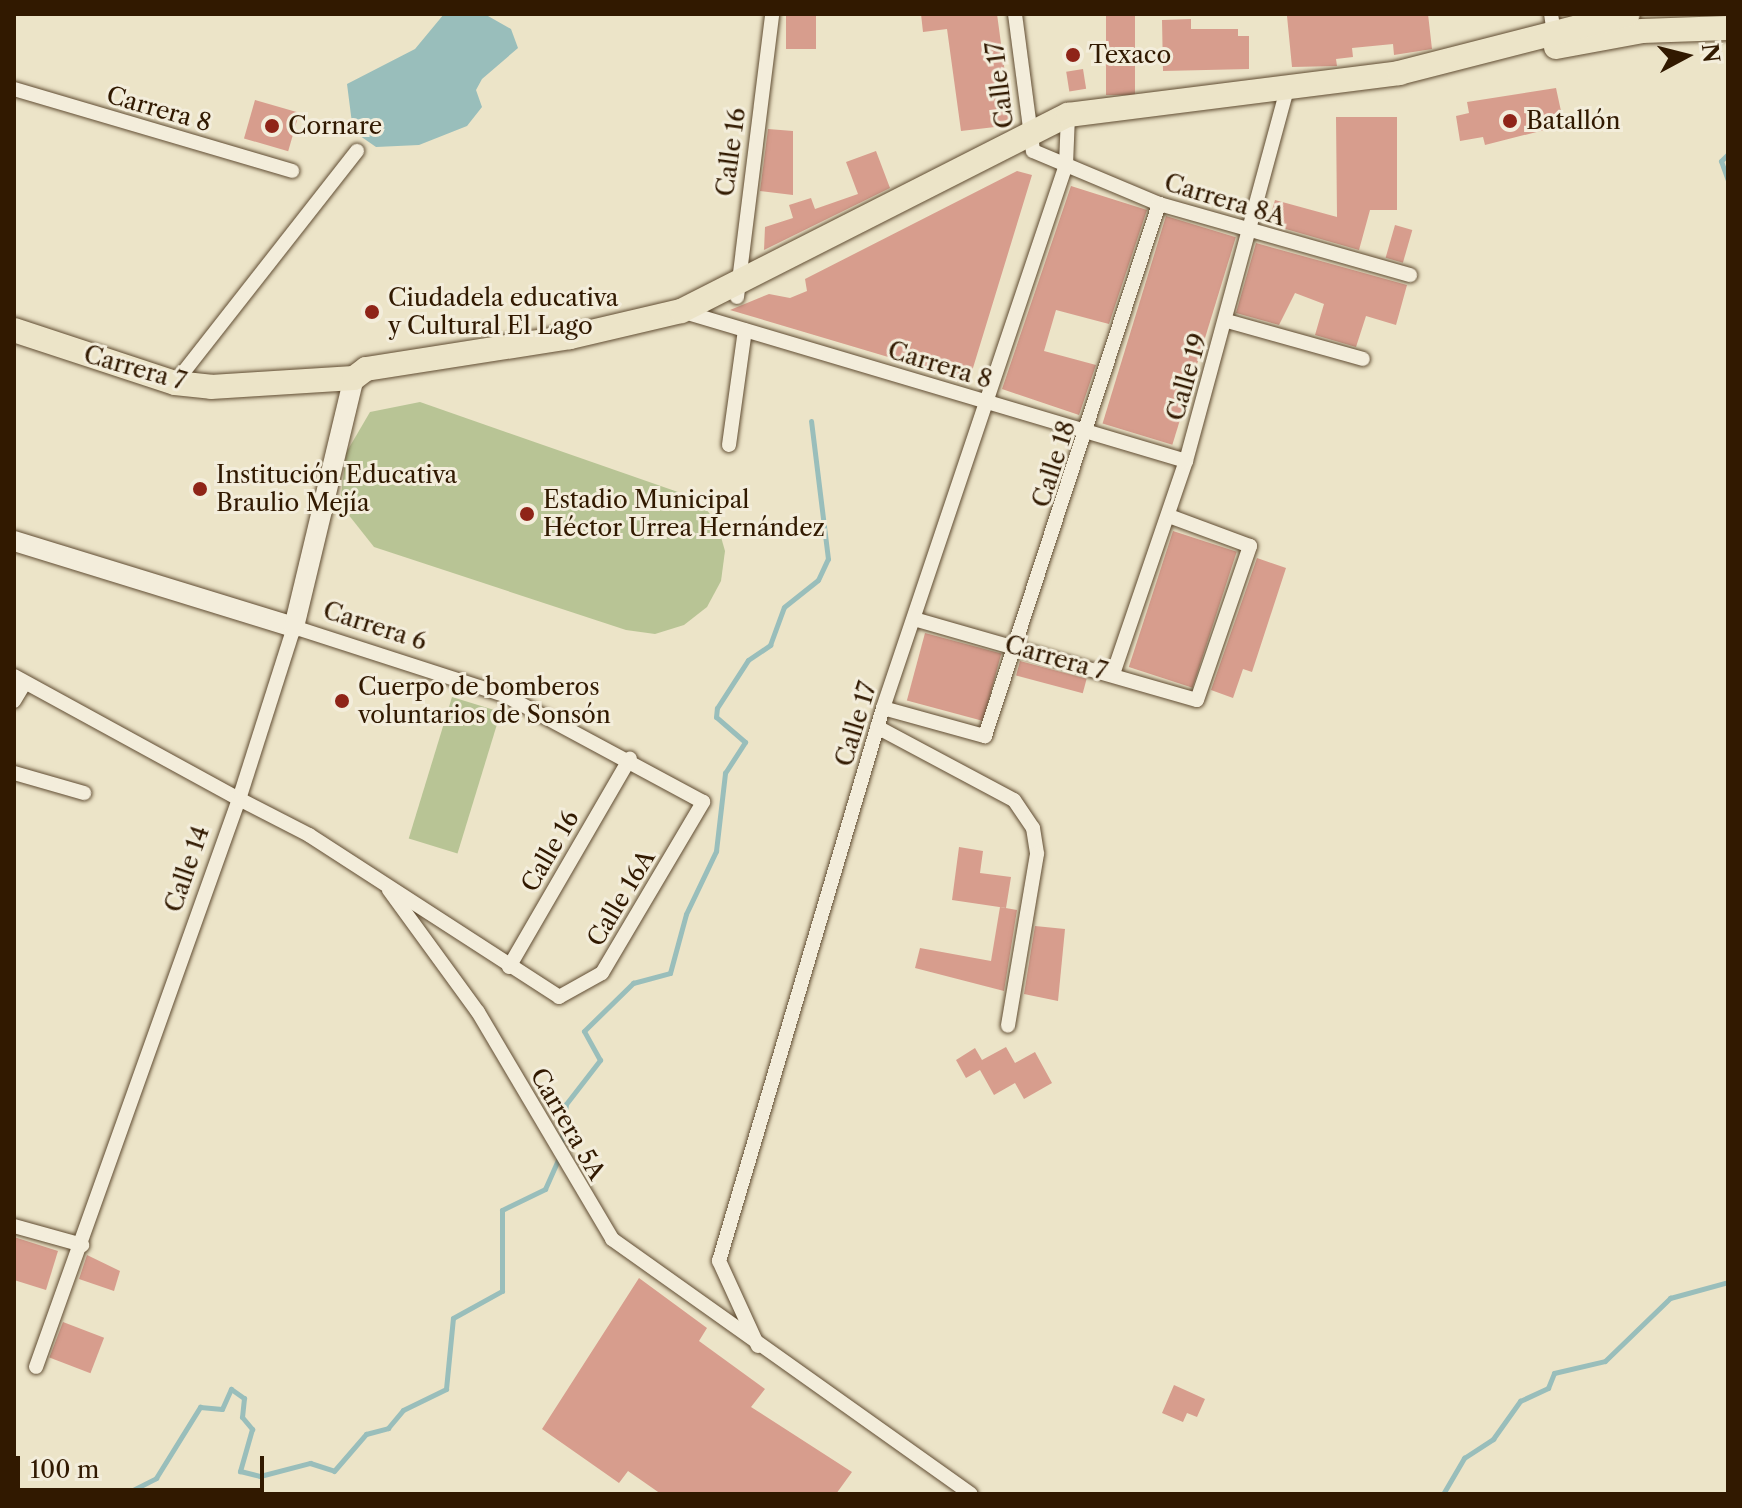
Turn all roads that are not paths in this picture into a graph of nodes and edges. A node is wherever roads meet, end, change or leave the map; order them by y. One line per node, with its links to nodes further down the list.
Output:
1 (772, 14): 16 (street, Calle 16)
2 (1015, 14): 9 (street, Calle 17)
3 (1628, 14): 5 (main road)
4 (1728, 28): 5 (main road)
5 (1553, 31): 7 (main road)
6 (14, 89): 12 (street, Carrera 8)
7 (1287, 94): 8 (main road); 14 (street, Calle 19)
8 (1069, 122): 9 (main road, Carrera 7); 11 (street, Calle 17)
9 (1030, 144): 11 (street, Carrera 8A); 16 (main road, Carrera 7)
10 (357, 151): 23 (street)
11 (1066, 165): 13 (street, Carrera 8A); 24 (street, Calle 17)
12 (292, 171)
13 (1159, 204): 14 (street, Carrera 8A); 25 (street, Calle 18)
14 (1250, 232): 15 (street, Carrera 8A); 18 (street, Calle 19)
15 (1410, 275)
16 (737, 290): 17 (main road, Carrera 7)
17 (690, 313): 20 (street, Carrera 8); 22 (main road, Carrera 7)
18 (1227, 321): 21 (street); 27 (street, Calle 19)
19 (14, 330): 23 (main road, Carrera 7)
20 (745, 330): 24 (street, Carrera 8); 26 (street)
21 (1363, 359)
22 (354, 378): 23 (main road, Carrera 7); 31 (main road, Calle 14)
23 (175, 383)
24 (987, 402): 25 (street, Carrera 8); 30 (street, Calle 17)
25 (1088, 432): 27 (street, Carrera 8); 32 (street, Calle 18)
26 (729, 445)
27 (1186, 461): 28 (street, Calle 19)
28 (1169, 516): 33 (street, Calle 19); 33 (street, Carrera 7)
29 (14, 541): 31 (main road, Carrera 6)
30 (914, 619): 32 (street, Carrera 7); 36 (street, Calle 17)
31 (294, 627): 38 (street, Carrera 6); 41 (street, Calle 14)
32 (1016, 646): 33 (street, Carrera 7); 36 (street, Calle 18)
33 (1113, 674)
34 (20, 679): 35 (street); 41 (street, Carrera 5A)
35 (14, 701)
36 (883, 708): 37 (street, Calle 17)
37 (877, 727): 46 (street); 49 (street, Calle 17)
38 (630, 758): 42 (street, Carrera 6); 44 (street, Calle 16)
39 (14, 773): 40 (street)
40 (84, 793)
41 (239, 799): 43 (street, Carrera 5A); 48 (street, Calle 14)
42 (703, 802): 45 (street, Calle 16A)
43 (383, 882): 44 (street, Carrera 5A); 49 (street, Carrera 5A)
44 (509, 967): 45 (street, Carrera 5A)
45 (559, 997)
46 (1008, 1026)
47 (14, 1226): 48 (street)
48 (82, 1245): 50 (street, Calle 14)
49 (758, 1346): 51 (street, Carrera 5A)
50 (36, 1367)
51 (971, 1494)

